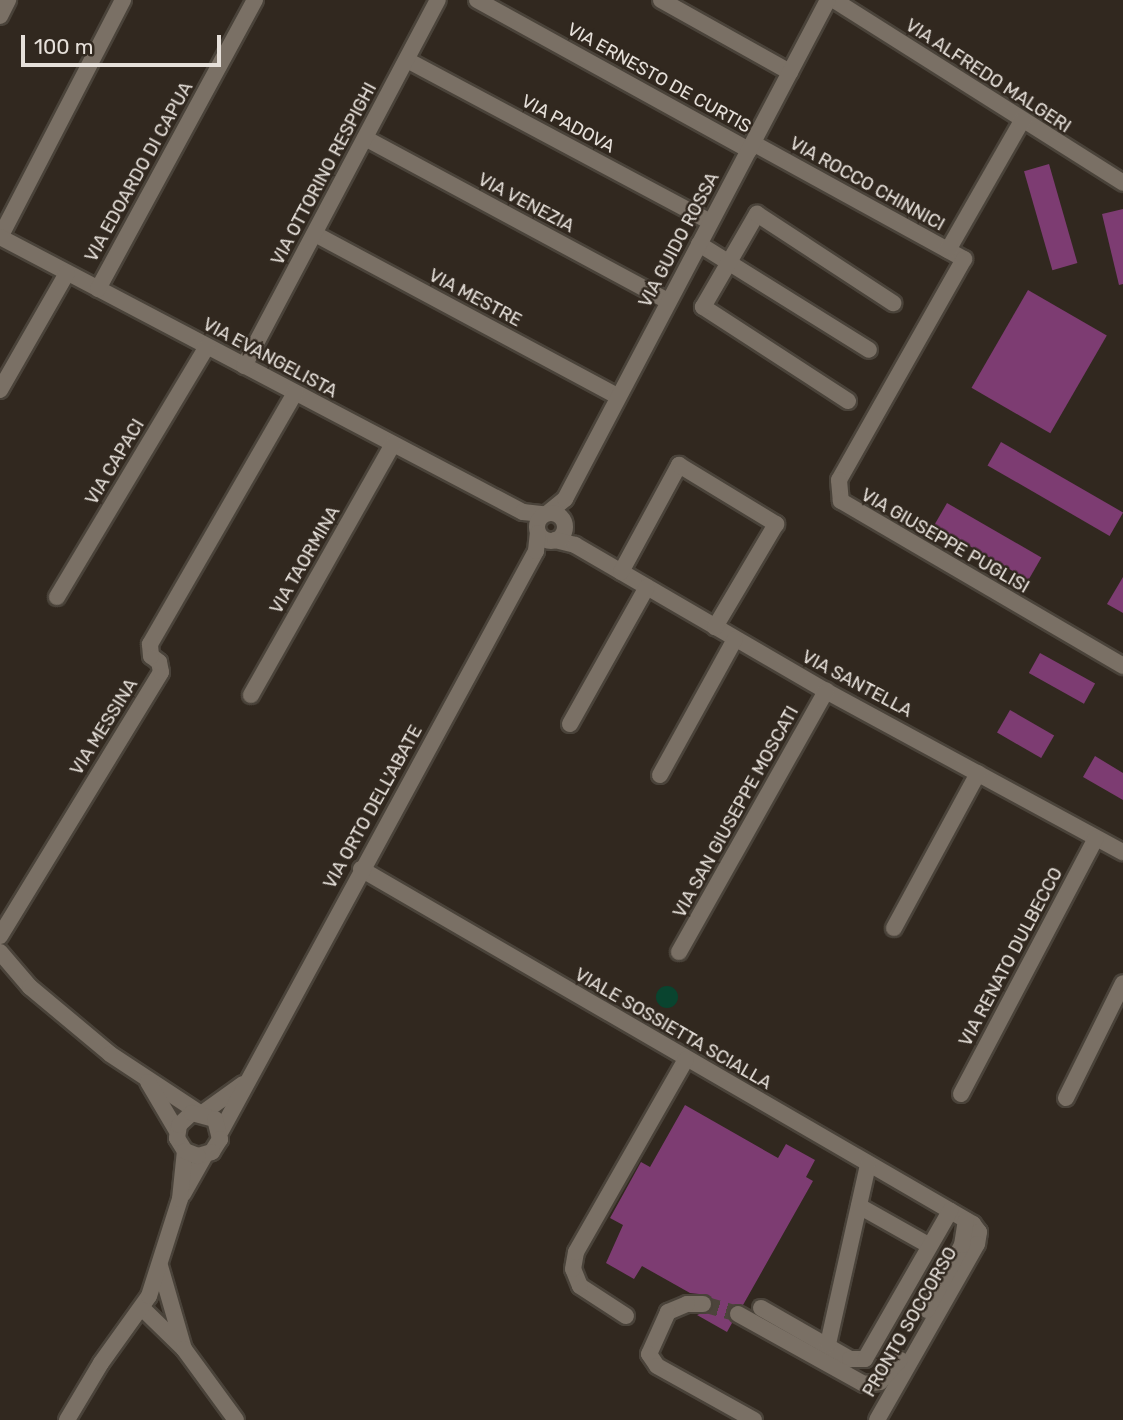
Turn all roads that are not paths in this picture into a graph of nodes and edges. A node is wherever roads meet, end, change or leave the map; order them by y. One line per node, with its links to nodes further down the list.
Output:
1 (8, 0): 9 (street)
2 (123, 0): 18 (street)
3 (255, 0): 24 (street, VIA EDOARDO DI CAPUA)
4 (438, 0): 10 (street, VIA OTTORINO RESPIGHI)
5 (477, 0): 14 (street, VIA ERNESTO DE CURTIS)
6 (661, 0): 11 (street)
7 (828, 0): 11 (street, VIA GUIDO ROSSA)
8 (834, 0): 12 (street, VIA ALFREDO MALGERI)
9 (0, 16)
10 (407, 60): 13 (street, VIA OTTORINO RESPIGHI); 16 (street, VIA PADOVA)
11 (790, 72): 14 (street, VIA GUIDO ROSSA)
12 (1022, 121): 15 (street, VIA ALFREDO MALGERI); 20 (street)
13 (365, 138): 17 (street, VIA OTTORINO RESPIGHI); 25 (street, VIA VENEZIA)
14 (751, 146): 16 (street, VIA GUIDO ROSSA); 20 (street, VIA ROCCO CHINNICI)
15 (1123, 183)
16 (710, 222): 19 (street, VIA GUIDO ROSSA)
17 (315, 234): 29 (street, VIA OTTORINO RESPIGHI); 32 (street, VIA MESTRE)
18 (0, 237): 23 (street, VIA EVANGELISTA)
19 (699, 244): 22 (street); 25 (street, VIA GUIDO ROSSA)
20 (948, 250): 21 (street, VIA ROCCO CHINNICI)
21 (964, 259): 41 (street, VIA GIUSEPPE PUGLISI)
22 (726, 261): 26 (street); 28 (street); 33 (street)
23 (67, 272): 24 (street, VIA EVANGELISTA); 30 (street)
24 (98, 289): 27 (street, VIA EVANGELISTA)
25 (668, 301): 32 (street, VIA GUIDO ROSSA)
26 (893, 303)
27 (207, 346): 29 (street, VIA EVANGELISTA); 38 (street, VIA CAPACI)
28 (869, 350)
29 (244, 366): 31 (street, VIA EVANGELISTA)
30 (0, 390)
31 (295, 393): 34 (street, VIA EVANGELISTA); 51 (street, VIA MESSINA)
32 (617, 396): 35 (street, VIA GUIDO ROSSA)
33 (848, 401)
34 (393, 444): 35 (street, VIA EVANGELISTA); 43 (street, VIA TAORMINA)
35 (550, 527): 36 (street, VIA SANTELLA); 49 (street, VIA ORTO DELL'ABATE)
36 (621, 572): 37 (street, VIA SANTELLA); 39 (street)
37 (647, 587): 39 (street, VIA SANTELLA); 44 (street)
38 (57, 597)
39 (715, 627): 40 (street, VIA SANTELLA)
40 (735, 639): 42 (street, VIA SANTELLA); 46 (street)
41 (1123, 666)
42 (826, 691): 45 (street, VIA SANTELLA); 53 (street, VIA SAN GIUSEPPE MOSCATI)
43 (251, 695)
44 (570, 724)
45 (978, 773): 47 (street, VIA SANTELLA); 50 (street)
46 (660, 775)
47 (1096, 838): 48 (street, VIA SANTELLA); 58 (street, VIA RENATO DULBECCO)
48 (1123, 852)
49 (361, 869): 55 (street, VIALE SOSSIETTA SCIALLA); 57 (street, VIA ORTO DELL'ABATE)
50 (894, 928)
51 (0, 936)
52 (0, 952): 56 (street)
53 (679, 952)
54 (1123, 983): 59 (street)
55 (686, 1059): 65 (street, VIALE SOSSIETTA SCIALLA); 76 (street)
56 (146, 1080): 60 (street); 61 (street)
57 (245, 1083): 60 (street); 62 (street, VIA ORTO DELL'ABATE)
58 (961, 1094)
59 (1066, 1098)
60 (201, 1112): 61 (street); 62 (street)
61 (177, 1131): 63 (street)
62 (221, 1131): 64 (street)
63 (185, 1151): 64 (street); 66 (street)
64 (205, 1155): 66 (street)
65 (868, 1165): 67 (street); 68 (street, VIALE SOSSIETTA SCIALLA)
66 (180, 1199): 71 (street)
67 (859, 1206): 70 (street); 77 (street)
68 (950, 1211): 69 (street, VIALE SOSSIETTA SCIALLA); 70 (street)
69 (966, 1220): 75 (street, PRONTO SOCCORSO); 82 (street, PRONTO SOCCORSO)
70 (930, 1246): 77 (street)
71 (160, 1266): 74 (street); 78 (street)
72 (704, 1304): 81 (street)
73 (761, 1308): 77 (street)
74 (142, 1309): 78 (street); 79 (street)
75 (737, 1314)
76 (626, 1316)
77 (828, 1344)
78 (184, 1349): 80 (street)
79 (68, 1420)
80 (236, 1420)
81 (754, 1420)
82 (877, 1420)

